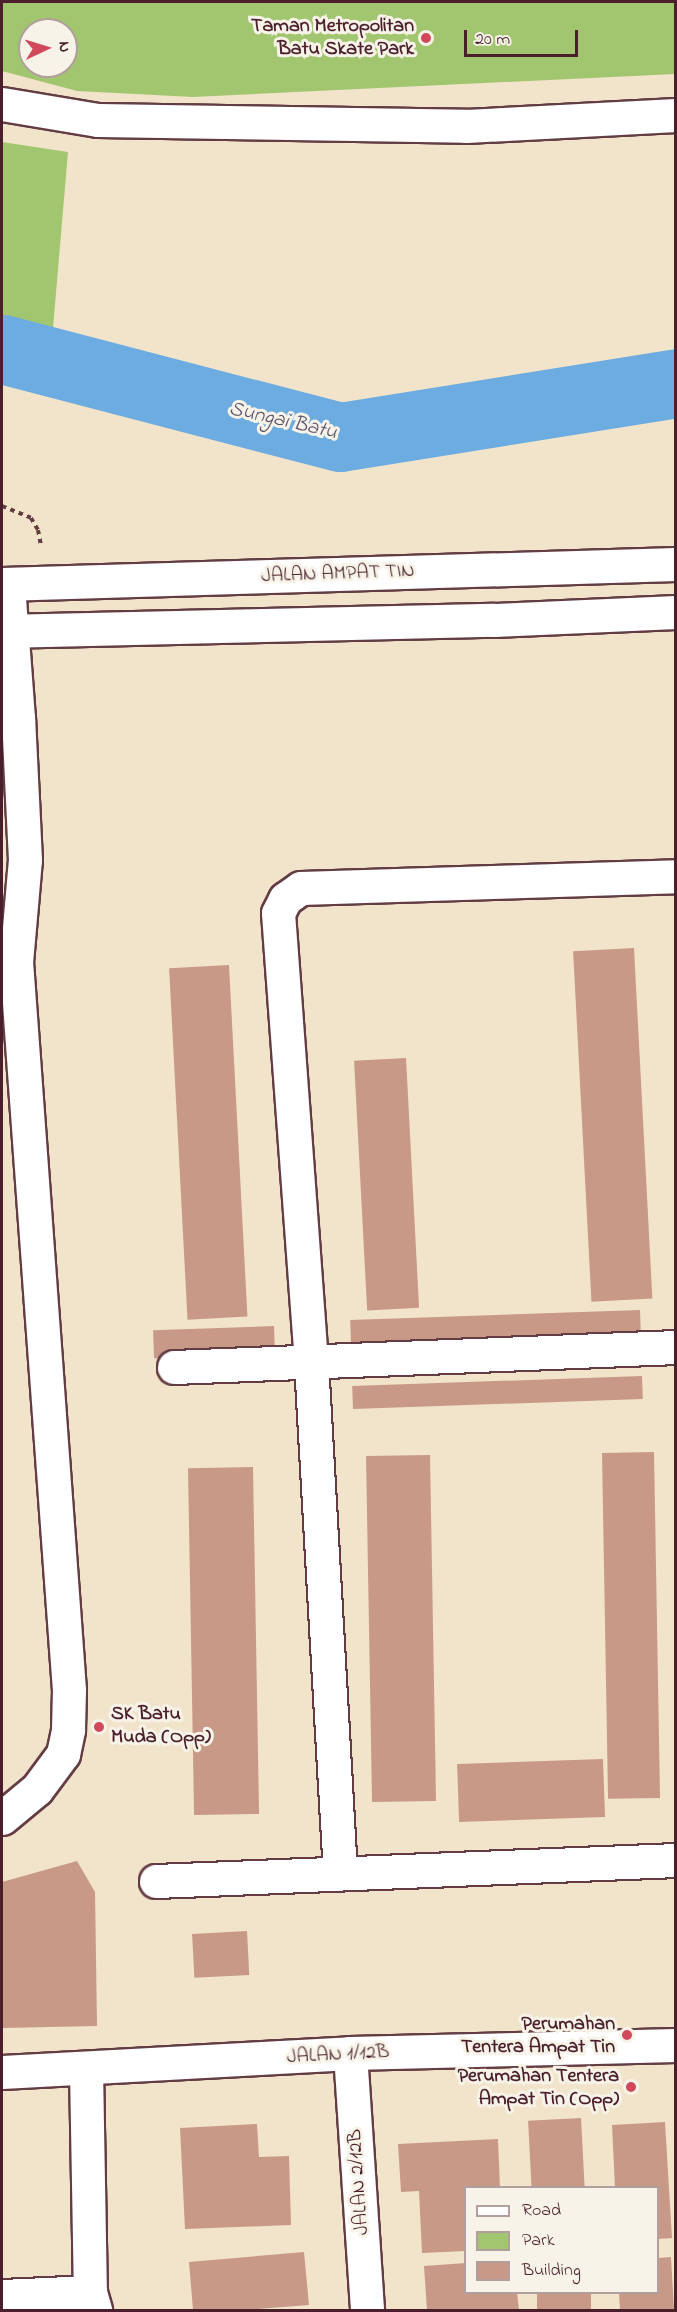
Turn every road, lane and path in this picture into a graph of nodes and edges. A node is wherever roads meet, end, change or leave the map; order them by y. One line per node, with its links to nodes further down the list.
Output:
1 (2, 104): 2 (street)
2 (675, 115)
3 (2, 507): 5 (path)
4 (675, 564): 5 (street, JALAN AMPAT TIN)
5 (43, 584): 6 (street, JALAN AMPAT TIN)
6 (5, 585): 8 (street)
7 (675, 612): 8 (street)
8 (6, 632): 11 (street)
9 (675, 876): 13 (street)
10 (2, 915): 11 (street)
11 (16, 962): 15 (street)
12 (675, 1347): 13 (street)
13 (311, 1362): 14 (street); 17 (street)
14 (174, 1367)
15 (2, 1818)
16 (675, 1860): 17 (street)
17 (340, 1873): 18 (street)
18 (156, 1881)
19 (675, 2045): 20 (street, JALAN 1/12B)
20 (350, 2053): 21 (street, JALAN 1/12B); 25 (street, JALAN 2/12B)
21 (86, 2068): 22 (street, JALAN 1/12B); 24 (street)
22 (2, 2072)
23 (2, 2296): 24 (street)
24 (92, 2301)
25 (367, 2310)

